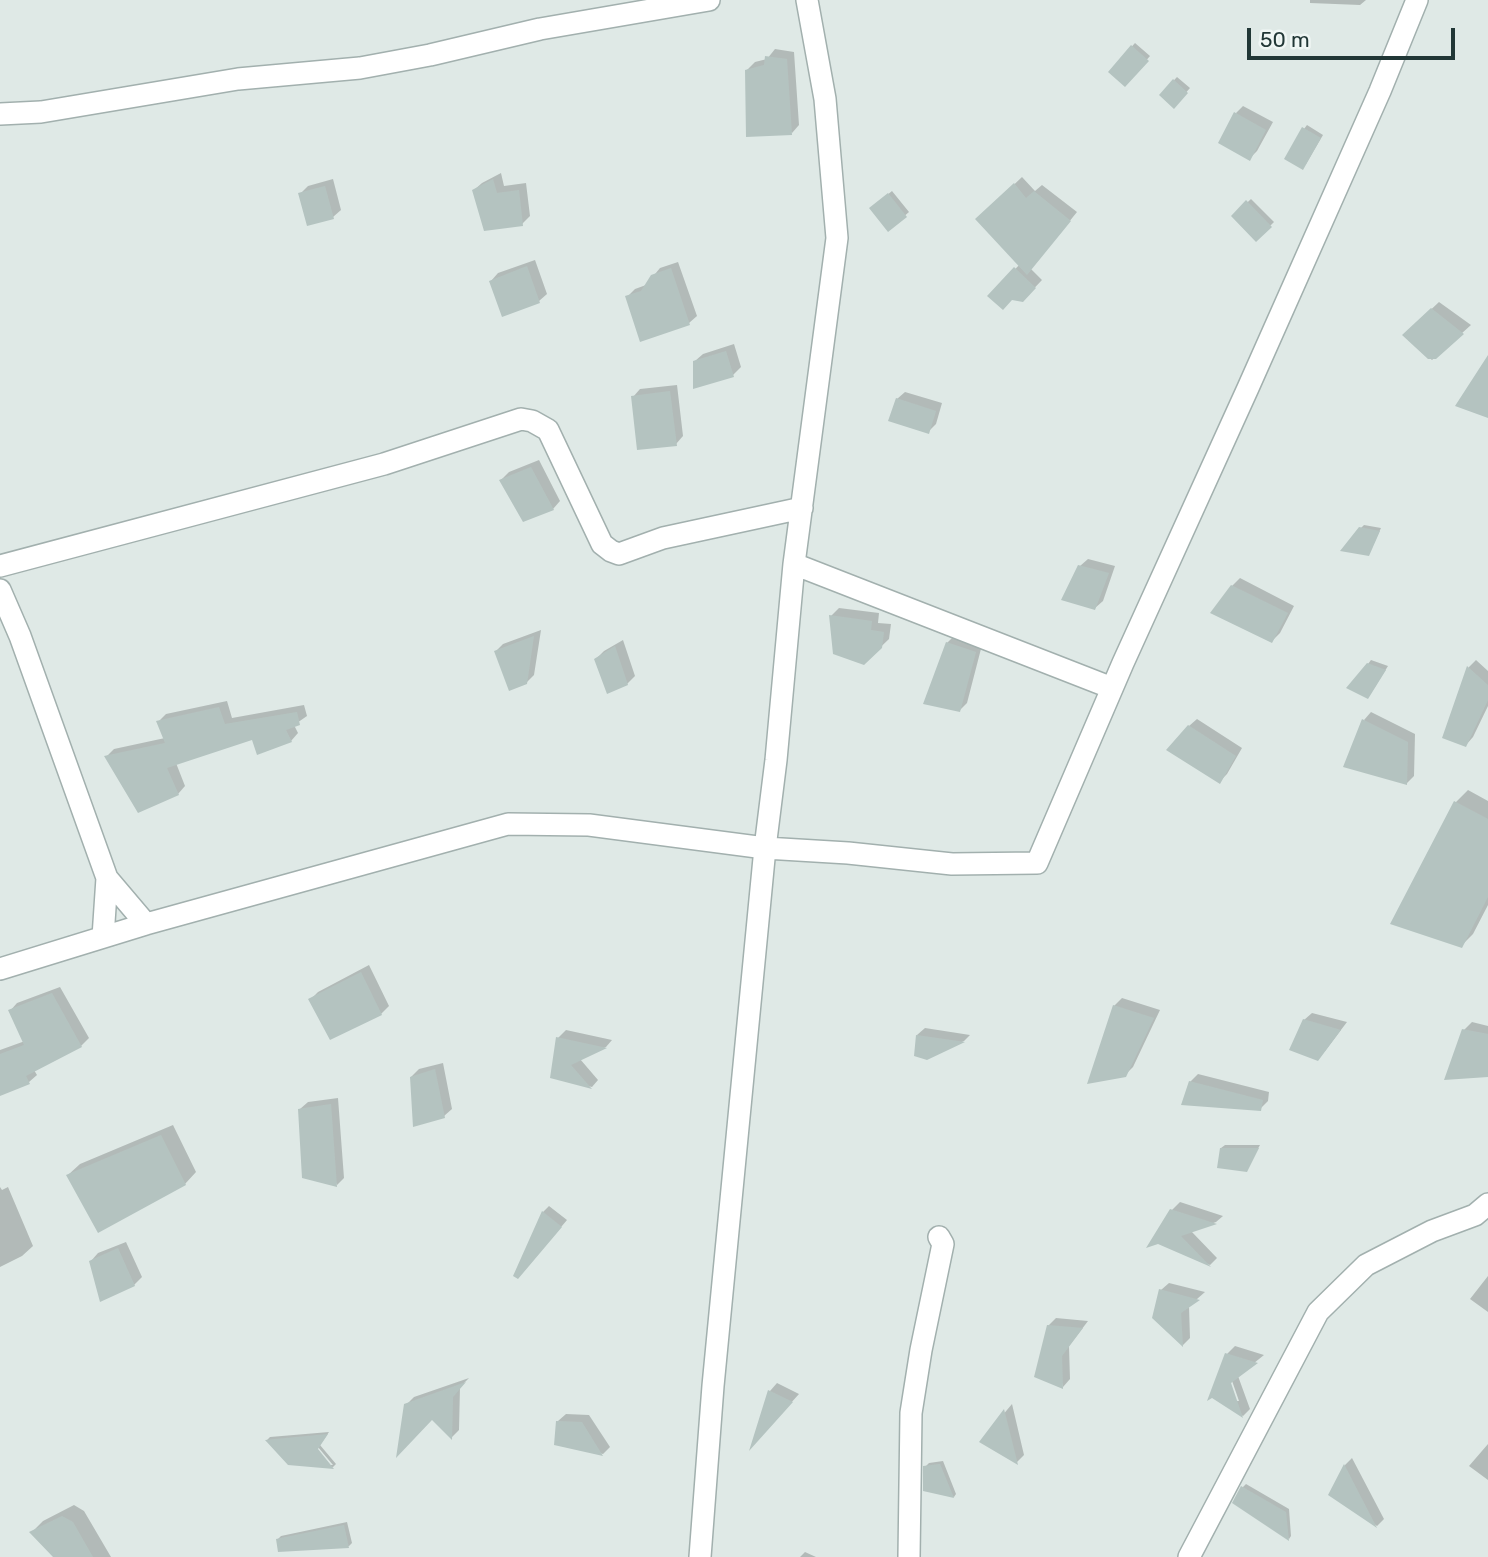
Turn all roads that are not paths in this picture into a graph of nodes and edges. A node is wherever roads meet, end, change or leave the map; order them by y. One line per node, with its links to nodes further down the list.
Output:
1 (709, 0): 4 (street)
2 (807, 0): 7 (street)
3 (1418, 0): 11 (street)
4 (41, 112): 5 (street); 6 (street)
5 (0, 114)
6 (0, 130)
7 (802, 508): 8 (street); 9 (street)
8 (794, 564): 11 (street); 12 (street)
9 (0, 566)
10 (0, 590): 13 (street)
11 (1112, 688): 12 (street)
12 (765, 848): 14 (street); 19 (street)
13 (107, 878): 14 (street); 15 (street)
14 (146, 924): 15 (street)
15 (103, 937): 16 (street)
16 (0, 969)
17 (1488, 1204): 21 (street)
18 (939, 1237): 20 (street)
19 (700, 1557)
20 (909, 1557)
21 (1189, 1557)

